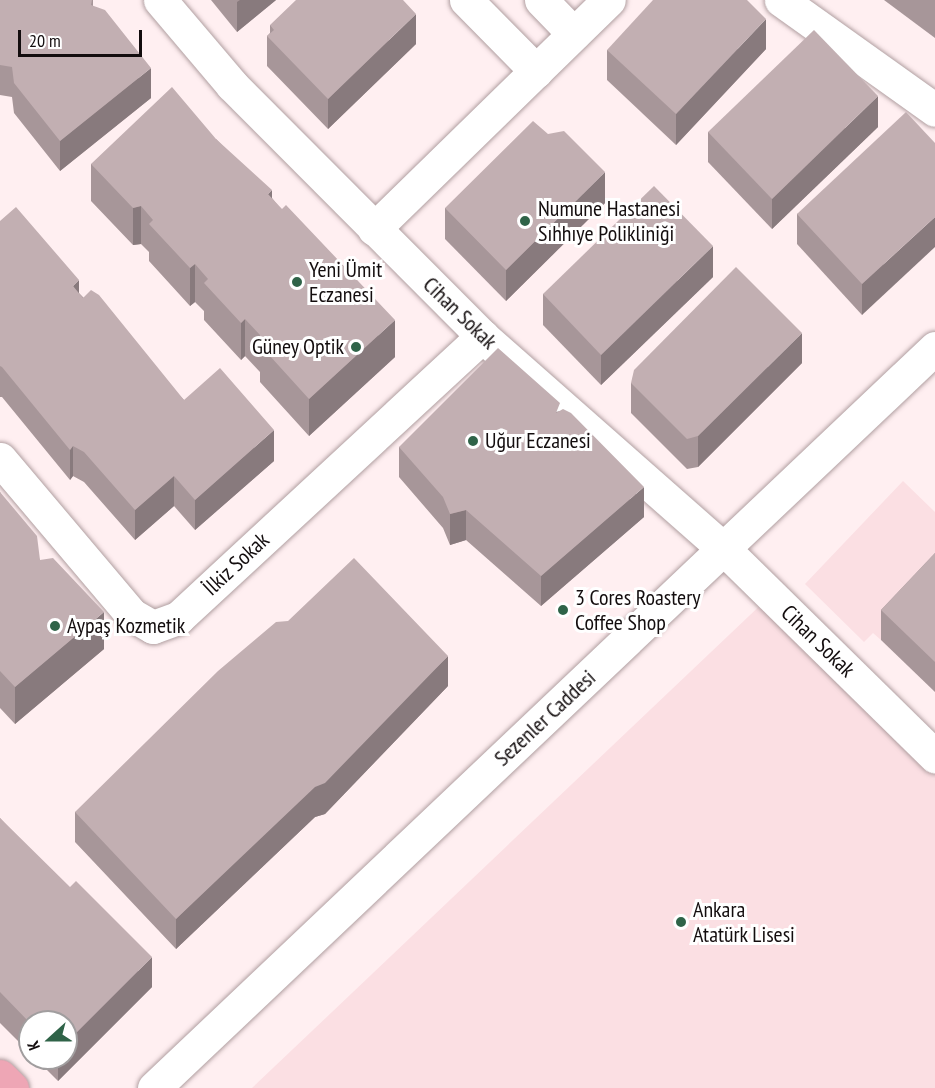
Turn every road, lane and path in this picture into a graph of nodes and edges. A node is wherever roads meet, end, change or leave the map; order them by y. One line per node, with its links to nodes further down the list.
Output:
1 (160, 0): 9 (street, Cihan Sokak)
2 (466, 0): 7 (street)
3 (541, 0): 6 (street)
4 (609, 0): 6 (street)
5 (781, 0): 8 (street)
6 (574, 34): 7 (street)
7 (536, 71): 9 (street)
8 (935, 110)
9 (374, 229): 10 (street, Cihan Sokak)
10 (482, 336): 12 (street, İlkiz Sokak); 13 (street, Cihan Sokak)
11 (935, 348): 13 (street, Sezenler Caddesi)
12 (0, 459)
13 (724, 549): 14 (street, Cihan Sokak); 17 (street, Sezenler Caddesi)
14 (935, 756)
15 (0, 1076): 16 (main road)
16 (12, 1088)
17 (154, 1088)

